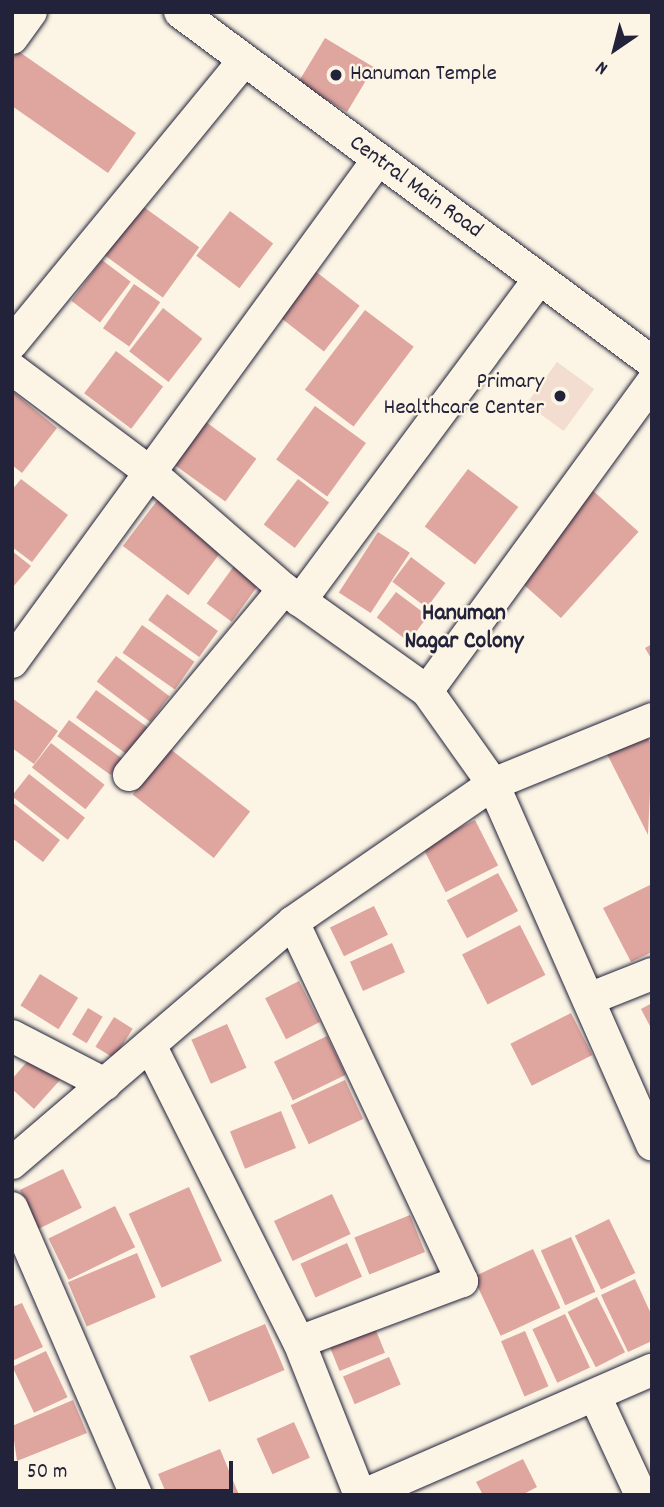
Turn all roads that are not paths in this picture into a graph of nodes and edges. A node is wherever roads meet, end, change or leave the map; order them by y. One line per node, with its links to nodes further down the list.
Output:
1 (31, 12): 3 (street)
2 (180, 12): 4 (street, Central Main Road)
3 (12, 38)
4 (244, 61): 5 (street, Central Main Road); 7 (street)
5 (377, 161): 6 (street, Central Main Road); 11 (street)
6 (538, 279): 8 (street, Central Main Road); 12 (street)
7 (12, 343)
8 (652, 362)
9 (12, 369): 11 (street)
10 (652, 383): 14 (street)
11 (151, 473): 12 (street); 13 (street)
12 (292, 595): 14 (street); 16 (street)
13 (12, 662)
14 (427, 691): 17 (street)
15 (652, 719): 17 (street)
16 (129, 775)
17 (493, 784): 18 (street); 20 (street)
18 (293, 922): 22 (street); 27 (street)
19 (652, 974): 20 (street)
20 (589, 999): 24 (street)
21 (12, 1036): 23 (street)
22 (150, 1045): 23 (street); 27 (street)
23 (105, 1084): 25 (street)
24 (652, 1144)
25 (12, 1163)
26 (12, 1208): 30 (street)
27 (299, 1342): 31 (street)
28 (652, 1370): 29 (street)
29 (595, 1396): 31 (street); 32 (street)
30 (136, 1495)
31 (362, 1495)
32 (641, 1495)

